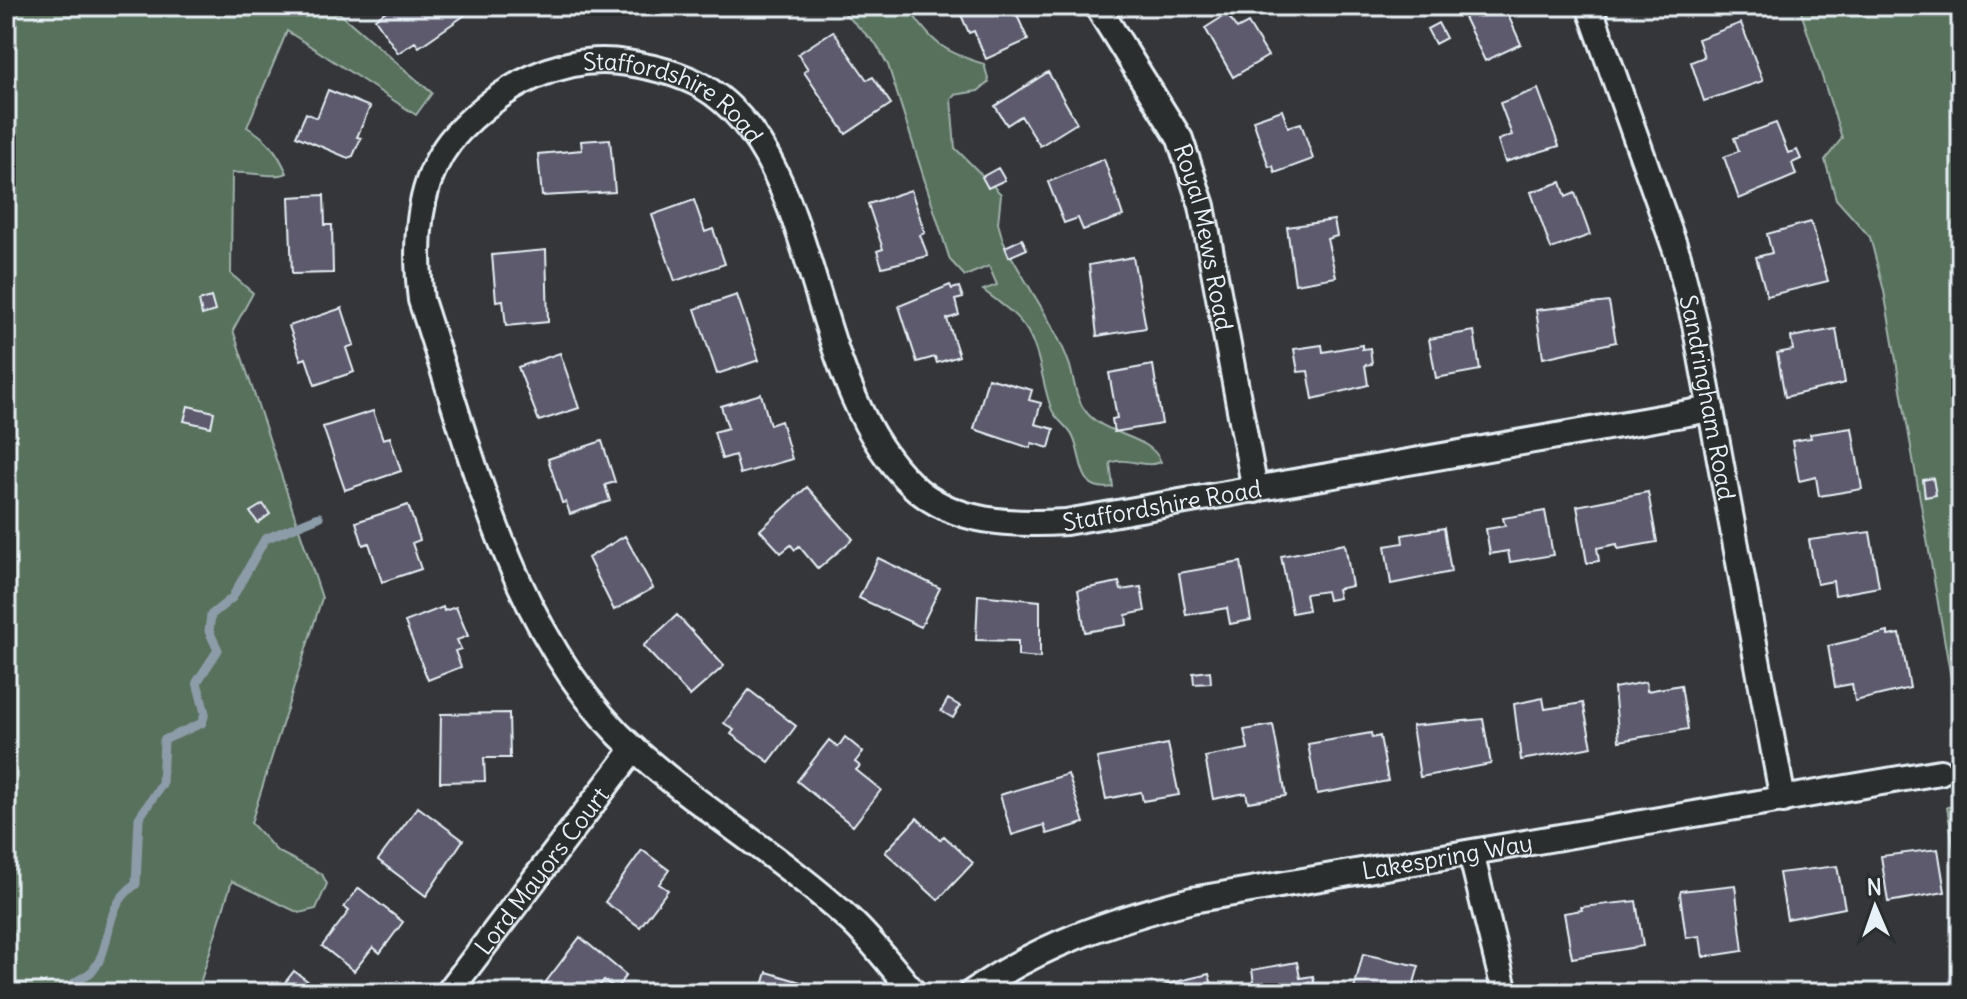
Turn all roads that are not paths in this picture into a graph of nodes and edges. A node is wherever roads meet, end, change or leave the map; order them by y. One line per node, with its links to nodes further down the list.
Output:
1 (1097, 6): 4 (street, Royal Mews Road)
2 (1589, 6): 3 (street, Sandringham Road)
3 (1711, 409): 4 (street, Staffordshire Road); 7 (street, Sandringham Road)
4 (1255, 490): 5 (street, Staffordshire Road)
5 (634, 749): 9 (street, Lord Mayors Court); 10 (street, Staffordshire Road)
6 (1940, 772): 7 (street, Lakespring Way)
7 (1783, 800): 8 (street, Lakespring Way)
8 (1471, 853): 11 (street, Lakespring Way); 12 (street)
9 (448, 993)
10 (914, 993)
11 (971, 993)
12 (1505, 993)

